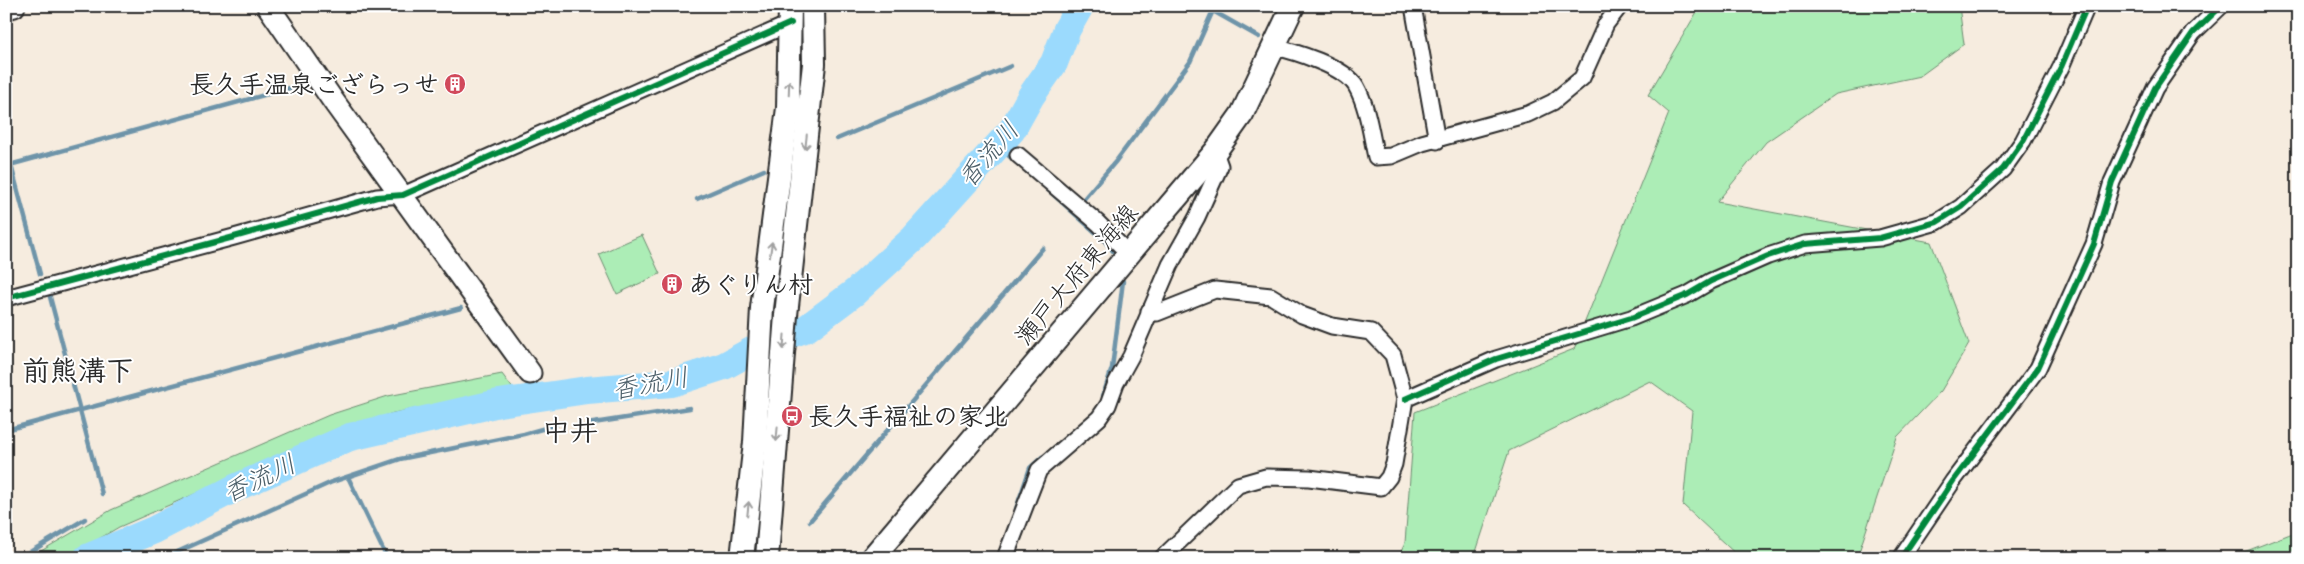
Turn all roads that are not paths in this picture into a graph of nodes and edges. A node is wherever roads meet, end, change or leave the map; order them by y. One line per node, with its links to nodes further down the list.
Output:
1 (14, 6): 8 (street)
2 (268, 6): 15 (street)
3 (1292, 6): 11 (main road, 瀬戸大府東海線)
4 (1413, 6): 12 (street)
5 (1620, 6): 12 (street)
6 (2087, 6): 20 (street)
7 (2220, 6): 26 (street)
8 (6, 8)
9 (817, 8): 22 (main road, one-way to 22)
10 (790, 14): 15 (street); 21 (main road, one-way to 10)
11 (1273, 47): 12 (street); 13 (main road, 瀬戸大府東海線)
12 (1437, 141)
13 (1215, 152): 16 (main road, 瀬戸大府東海線); 18 (street)
14 (1018, 155): 16 (street)
15 (402, 195): 17 (street); 19 (street)
16 (1129, 254): 23 (main road, 瀬戸大府東海線)
17 (6, 298)
18 (1149, 312): 20 (street); 24 (street)
19 (530, 373)
20 (1404, 399): 25 (street)
21 (742, 558)
22 (767, 558)
23 (872, 558)
24 (1006, 558)
25 (1162, 558)
26 (1901, 558)

